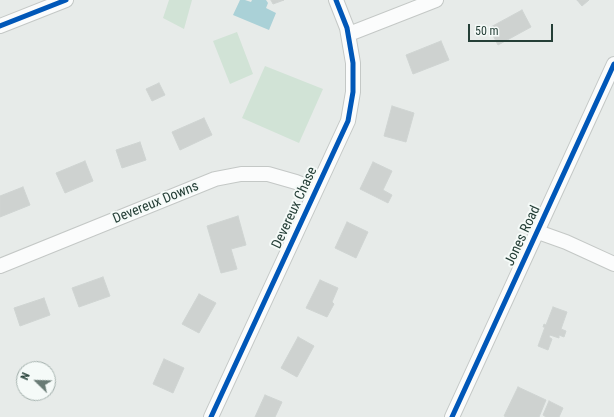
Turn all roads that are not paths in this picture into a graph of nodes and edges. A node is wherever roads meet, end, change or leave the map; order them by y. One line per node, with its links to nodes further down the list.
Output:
1 (66, 0): 4 (street)
2 (336, 0): 5 (street, Devereux Chase)
3 (436, 0): 5 (street)
4 (0, 26)
5 (349, 34): 7 (street, Devereux Chase)
6 (614, 64): 8 (street, Jones Road)
7 (316, 190): 10 (street, Devereux Downs); 11 (street, Devereux Chase)
8 (538, 232): 9 (street); 12 (street, Jones Road)
9 (614, 264)
10 (0, 266)
11 (211, 417)
12 (452, 417)

